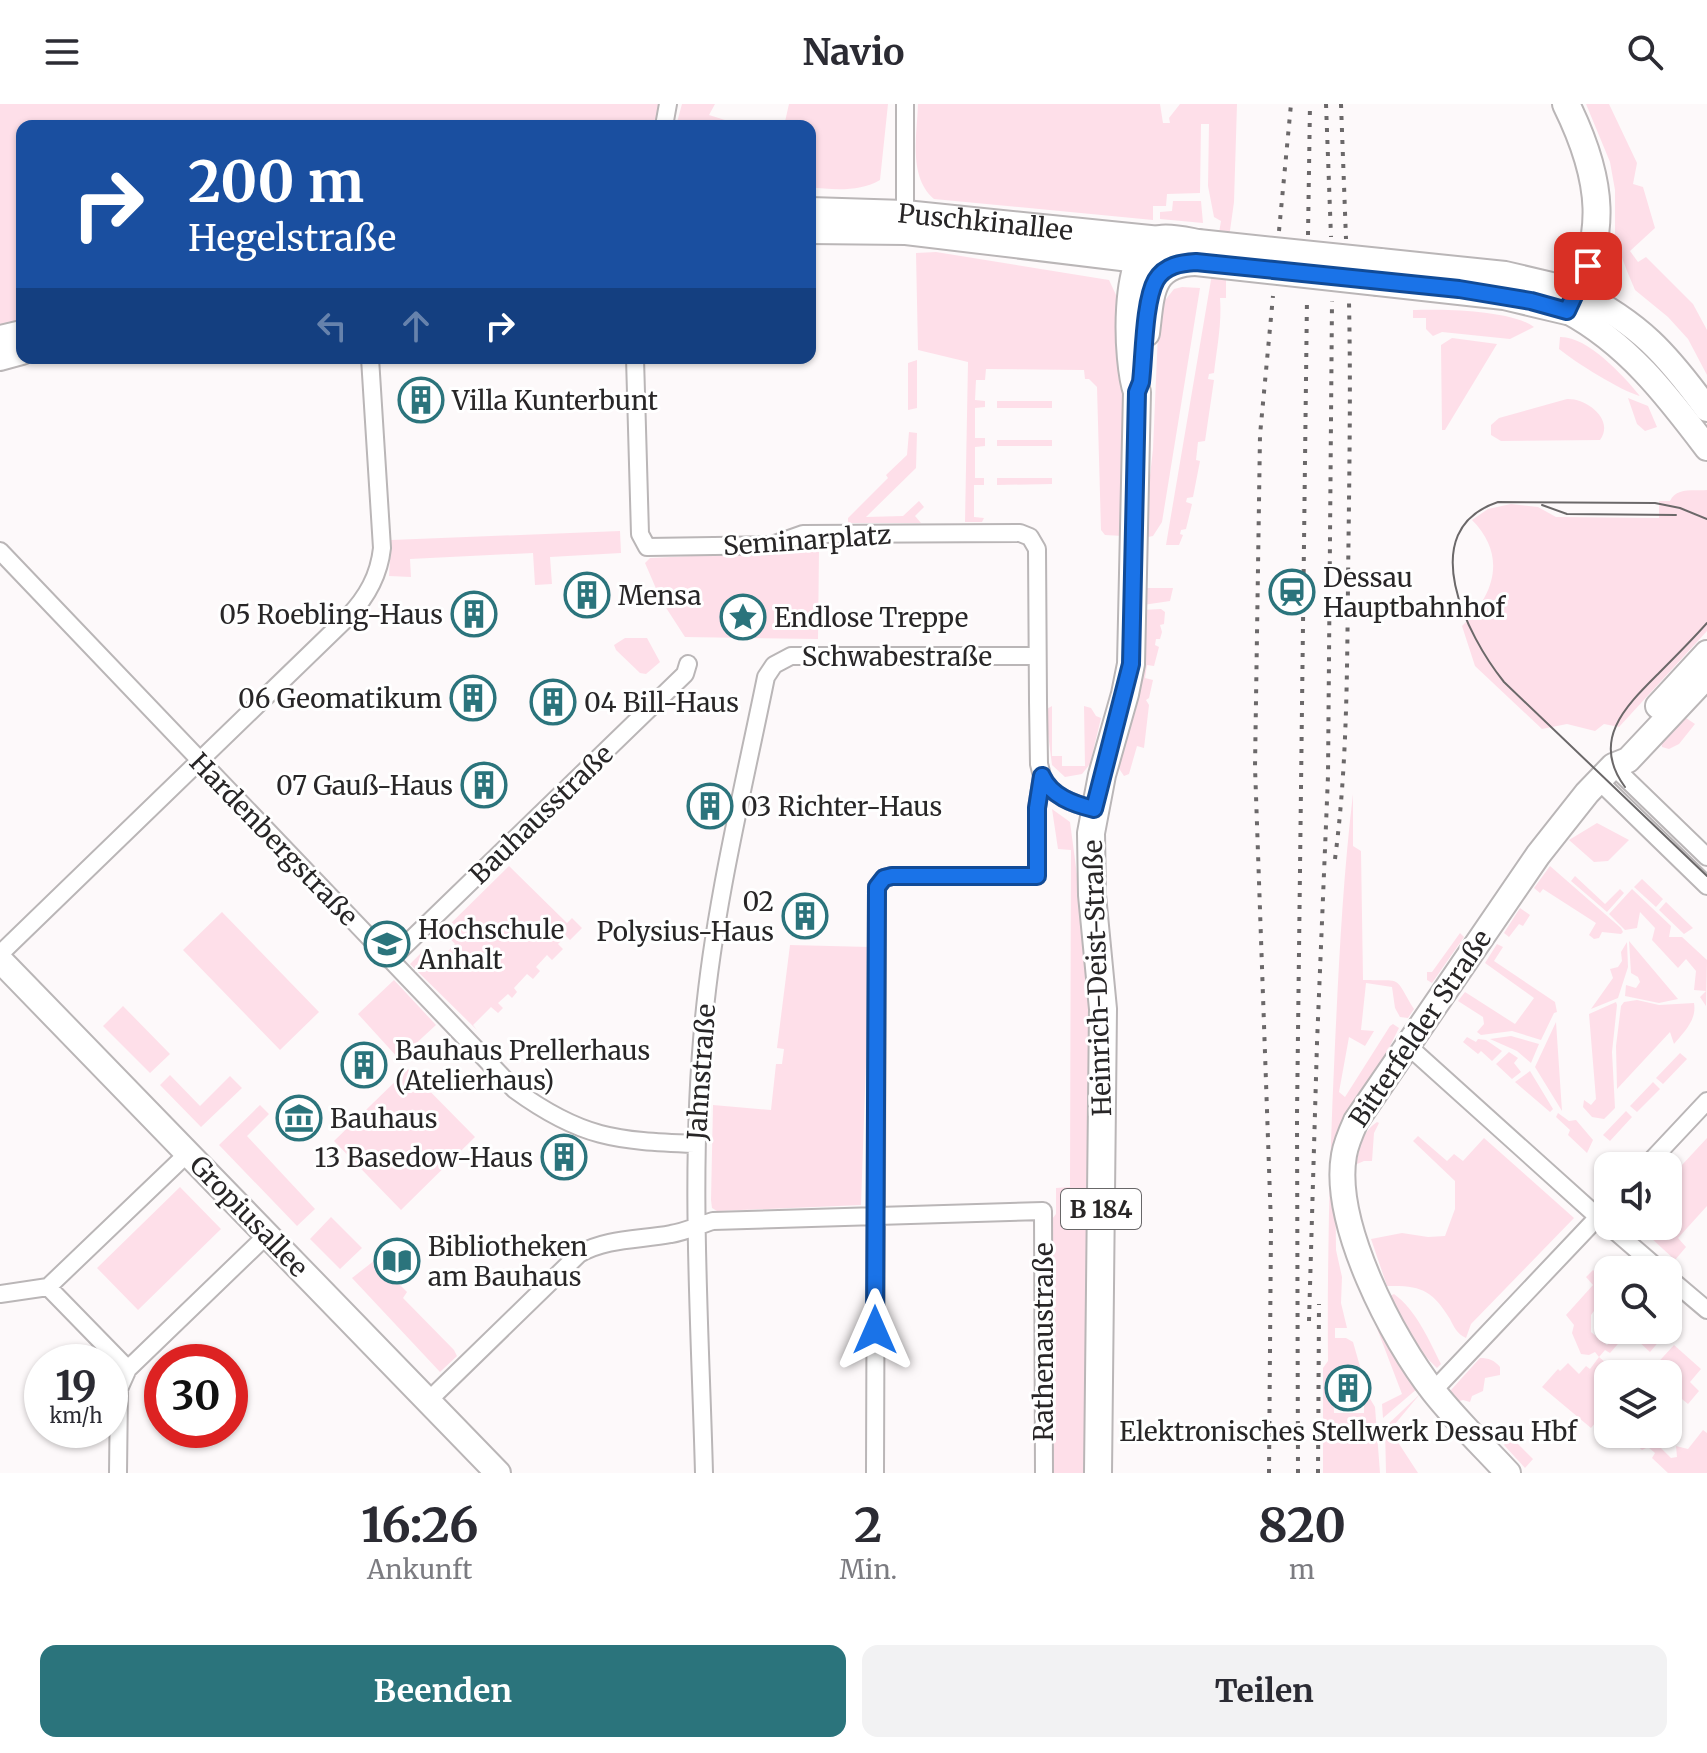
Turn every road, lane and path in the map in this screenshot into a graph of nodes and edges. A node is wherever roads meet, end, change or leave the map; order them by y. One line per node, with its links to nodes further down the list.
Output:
1 (905, 104): 4 (street)
2 (1566, 104): 9 (main road)
3 (816, 210): 4 (street, Puschkinallee)
4 (905, 213): 6 (street, Puschkinallee)
5 (816, 231): 8 (street, Puschkinallee)
6 (1160, 239): 7 (main road, Puschkinallee); 8 (main road)
7 (1191, 256): 8 (street, Puschkinallee); 9 (main road, Puschkinallee, bridge); 12 (main road, Heinrich-Deist-Straße / B 184)
8 (1138, 260): 12 (main road, Heinrich-Deist-Straße / B 184)
9 (1575, 307): 13 (street); 14 (street)
10 (370, 364): 21 (street)
11 (635, 364): 17 (street, Seminarplatz)
12 (1137, 392): 24 (main road, Heinrich-Deist-Straße / B 184)
13 (1707, 409)
14 (1707, 448)
15 (0, 551): 21 (street, Hardenbergstraße)
16 (1707, 653): 22 (street, Bitterfelder Straße)
17 (1037, 656): 20 (street, Schwabestraße); 23 (street)
18 (688, 664): 28 (street, Bauhausstraße)
19 (1707, 676): 22 (street, Bitterfelder Straße)
20 (766, 677): 31 (street, Jahnstraße)
21 (200, 761): 27 (street); 28 (street, Hardenbergstraße)
22 (1606, 774): 25 (street); 26 (street); 29 (street, Bitterfelder Straße)
23 (1042, 776): 24 (street); 35 (street)
24 (1094, 809): 55 (main road, Heinrich-Deist-Straße / B 184)
25 (1707, 857)
26 (1707, 886)
27 (0, 957): 33 (street, Gropiusallee)
28 (390, 960): 31 (street, Hardenbergstraße)
29 (1407, 1045): 34 (street); 47 (street, Bitterfelder Straße)
30 (1707, 1101): 32 (street)
31 (695, 1144): 36 (street, Jahnstraße)
32 (1659, 1152)
33 (188, 1153): 38 (street, Gropiusallee); 41 (street)
34 (1594, 1209)
35 (875, 1216): 36 (street); 53 (street); 54 (street, Rathenaustraße)
36 (695, 1226): 48 (street); 52 (street, Jahnstraße)
37 (1594, 1231): 47 (street)
38 (267, 1235): 46 (street); 48 (street, Gropiusallee)
39 (1628, 1240): 40 (street)
40 (1645, 1256)
41 (48, 1287): 43 (street); 45 (street)
42 (1682, 1289): 44 (street)
43 (0, 1294)
44 (1707, 1310)
45 (104, 1344)
46 (128, 1369)
47 (1433, 1391): 56 (street, Bitterfelder Straße)
48 (428, 1401): 51 (street, Gropiusallee)
49 (118, 1448): 50 (street)
50 (118, 1473)
51 (498, 1473)
52 (704, 1473)
53 (875, 1473)
54 (1044, 1473)
55 (1098, 1473)
56 (1508, 1473)

